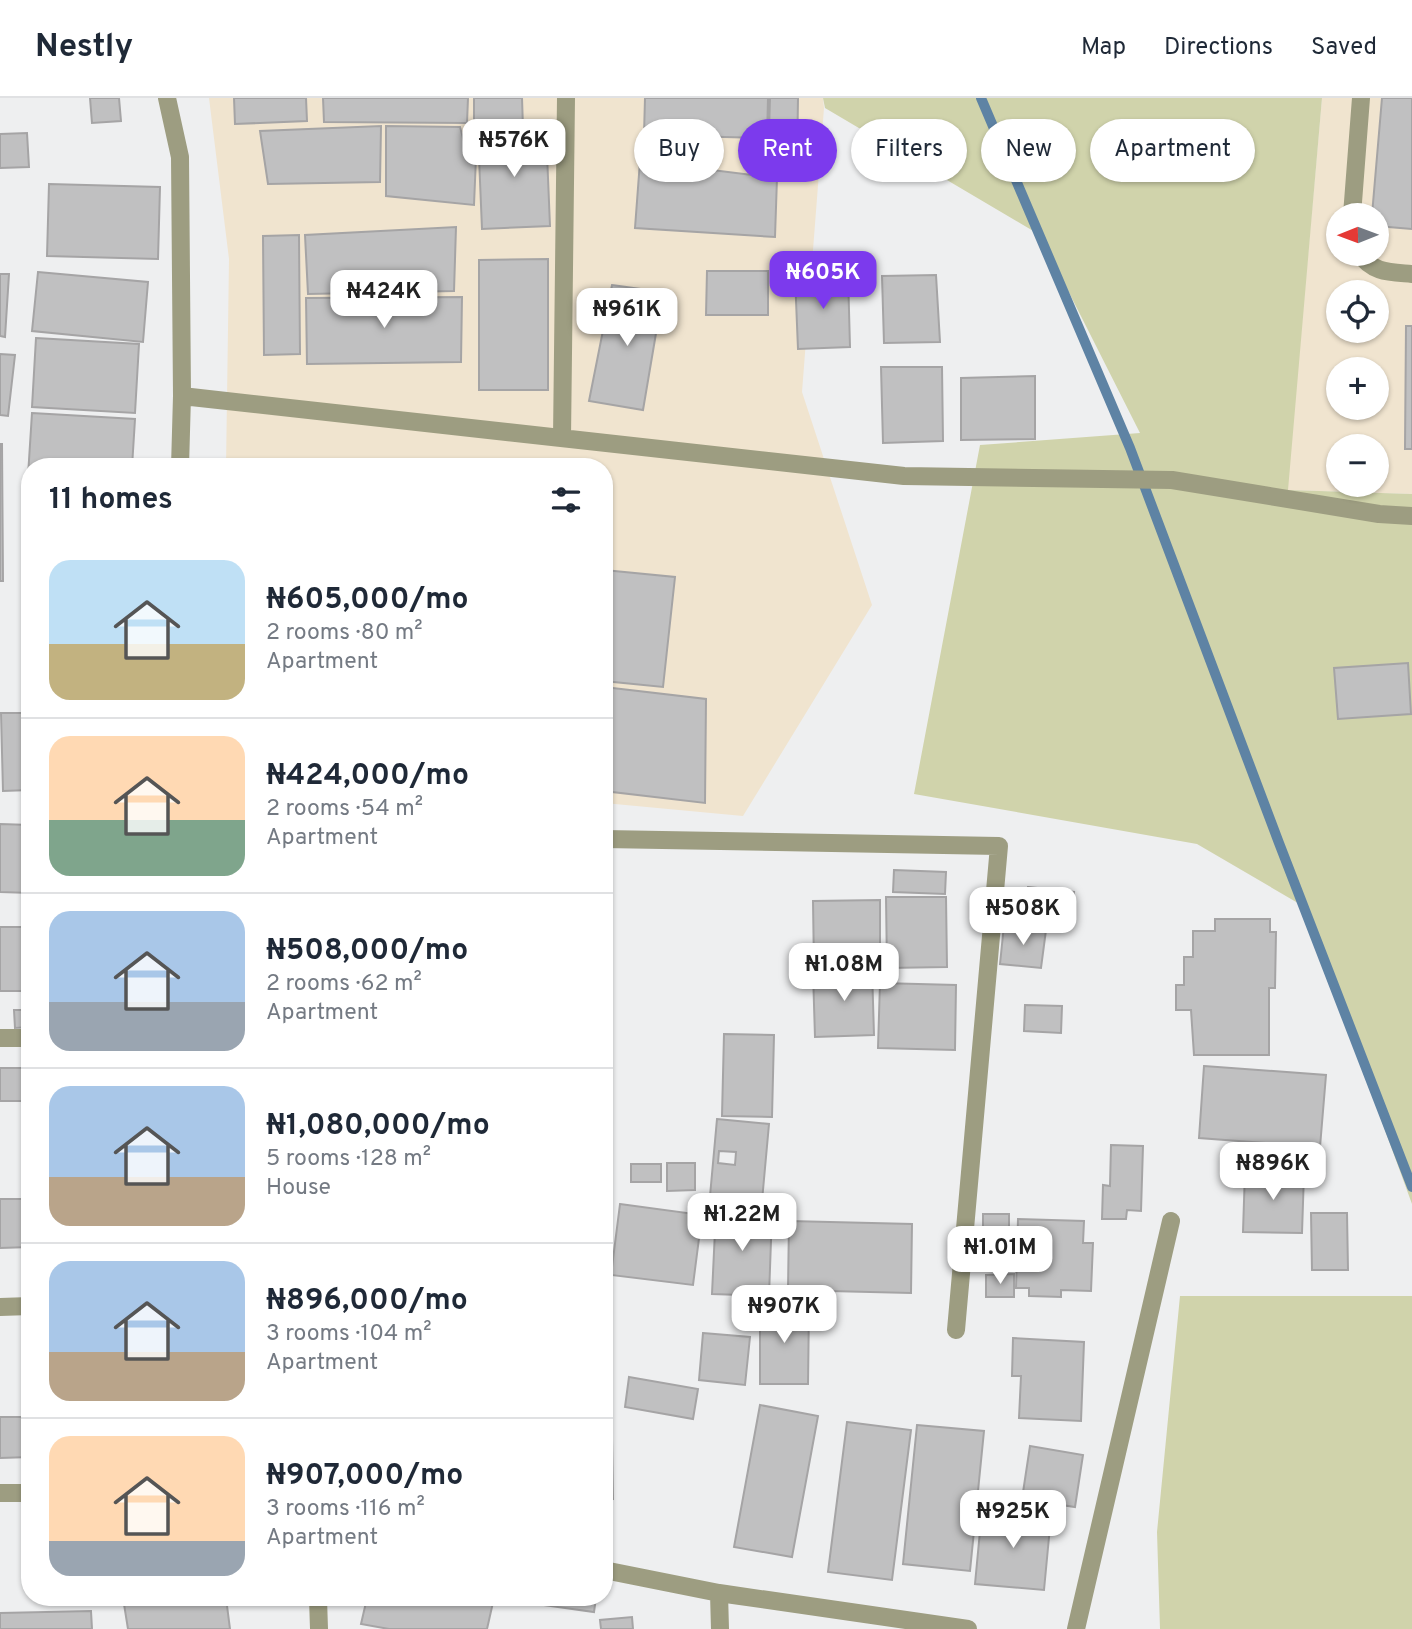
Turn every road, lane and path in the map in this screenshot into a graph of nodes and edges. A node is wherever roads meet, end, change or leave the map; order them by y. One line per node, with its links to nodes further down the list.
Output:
1 (167, 98): 7 (street)
2 (566, 98): 8 (street)
3 (1361, 98): 4 (street)
4 (1353, 203)
5 (1371, 266): 6 (street)
6 (1412, 274)
7 (182, 397): 8 (street); 9 (street)
8 (562, 438): 10 (street)
9 (180, 458)
10 (1412, 516)
11 (613, 839): 17 (street)
12 (0, 1038): 13 (street)
13 (21, 1038)
14 (1171, 1221): 26 (street)
15 (21, 1306): 16 (street)
16 (0, 1307)
17 (956, 1329)
18 (0, 1493): 19 (street)
19 (21, 1493)
20 (613, 1572): 21 (street)
21 (719, 1593): 24 (street); 25 (street)
22 (318, 1606): 23 (street)
23 (319, 1629)
24 (720, 1629)
25 (968, 1629)
26 (1076, 1629)

